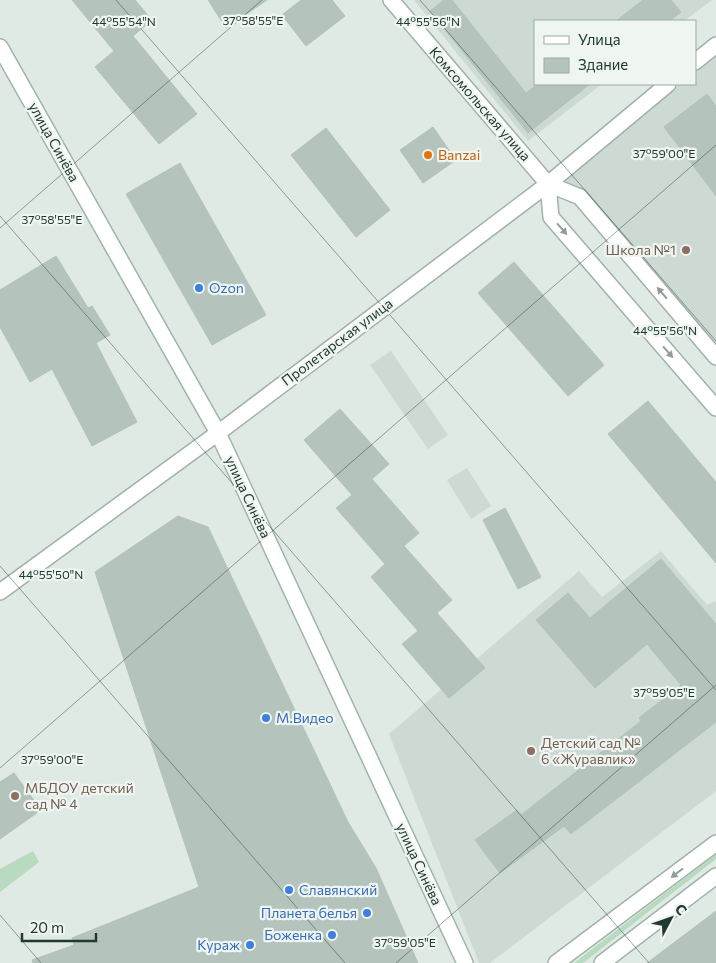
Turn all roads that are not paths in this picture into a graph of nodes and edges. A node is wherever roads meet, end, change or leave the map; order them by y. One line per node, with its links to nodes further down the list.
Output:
1 (391, 0): 6 (street, Комсомольская улица)
2 (716, 44): 4 (street)
3 (0, 46): 9 (street, улица Синёва)
4 (696, 61)
5 (667, 85): 6 (street, Пролетарская улица)
6 (548, 184): 7 (street, Комсомольская улица, one-way to 6); 8 (street, one-way to 8); 9 (street, Пролетарская улица)
7 (716, 357)
8 (716, 408)
9 (218, 433): 10 (street, Пролетарская улица); 13 (street, улица Синёва)
10 (0, 592)
11 (716, 843): 14 (street, one-way to 14)
12 (716, 876): 15 (street)
13 (465, 963)
14 (556, 963)
15 (602, 963)

